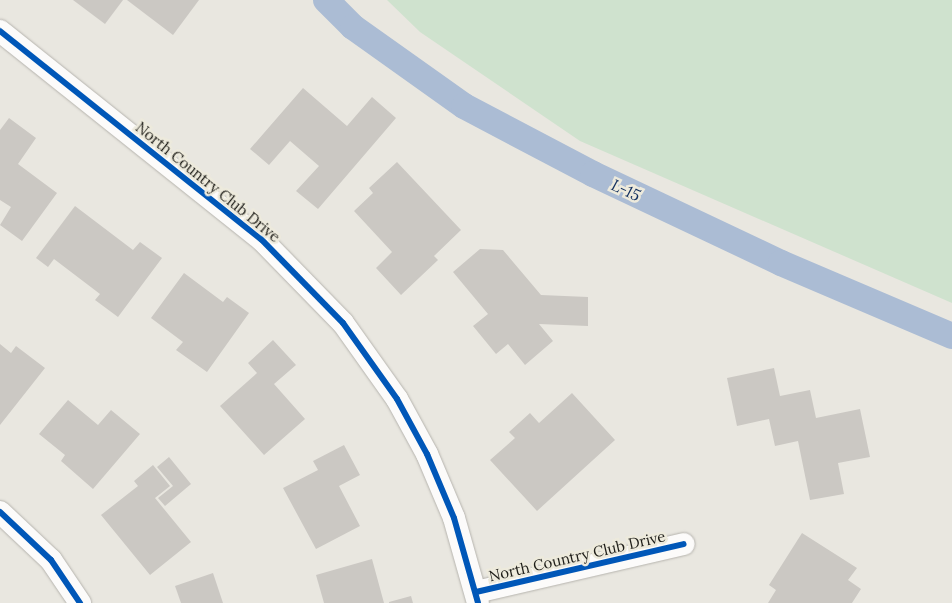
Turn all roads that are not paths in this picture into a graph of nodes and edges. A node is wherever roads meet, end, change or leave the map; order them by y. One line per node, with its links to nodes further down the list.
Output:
1 (0, 31): 4 (street, North Country Club Drive)
2 (0, 512): 5 (street)
3 (684, 544): 4 (street, North Country Club Drive)
4 (477, 598)
5 (80, 603)

